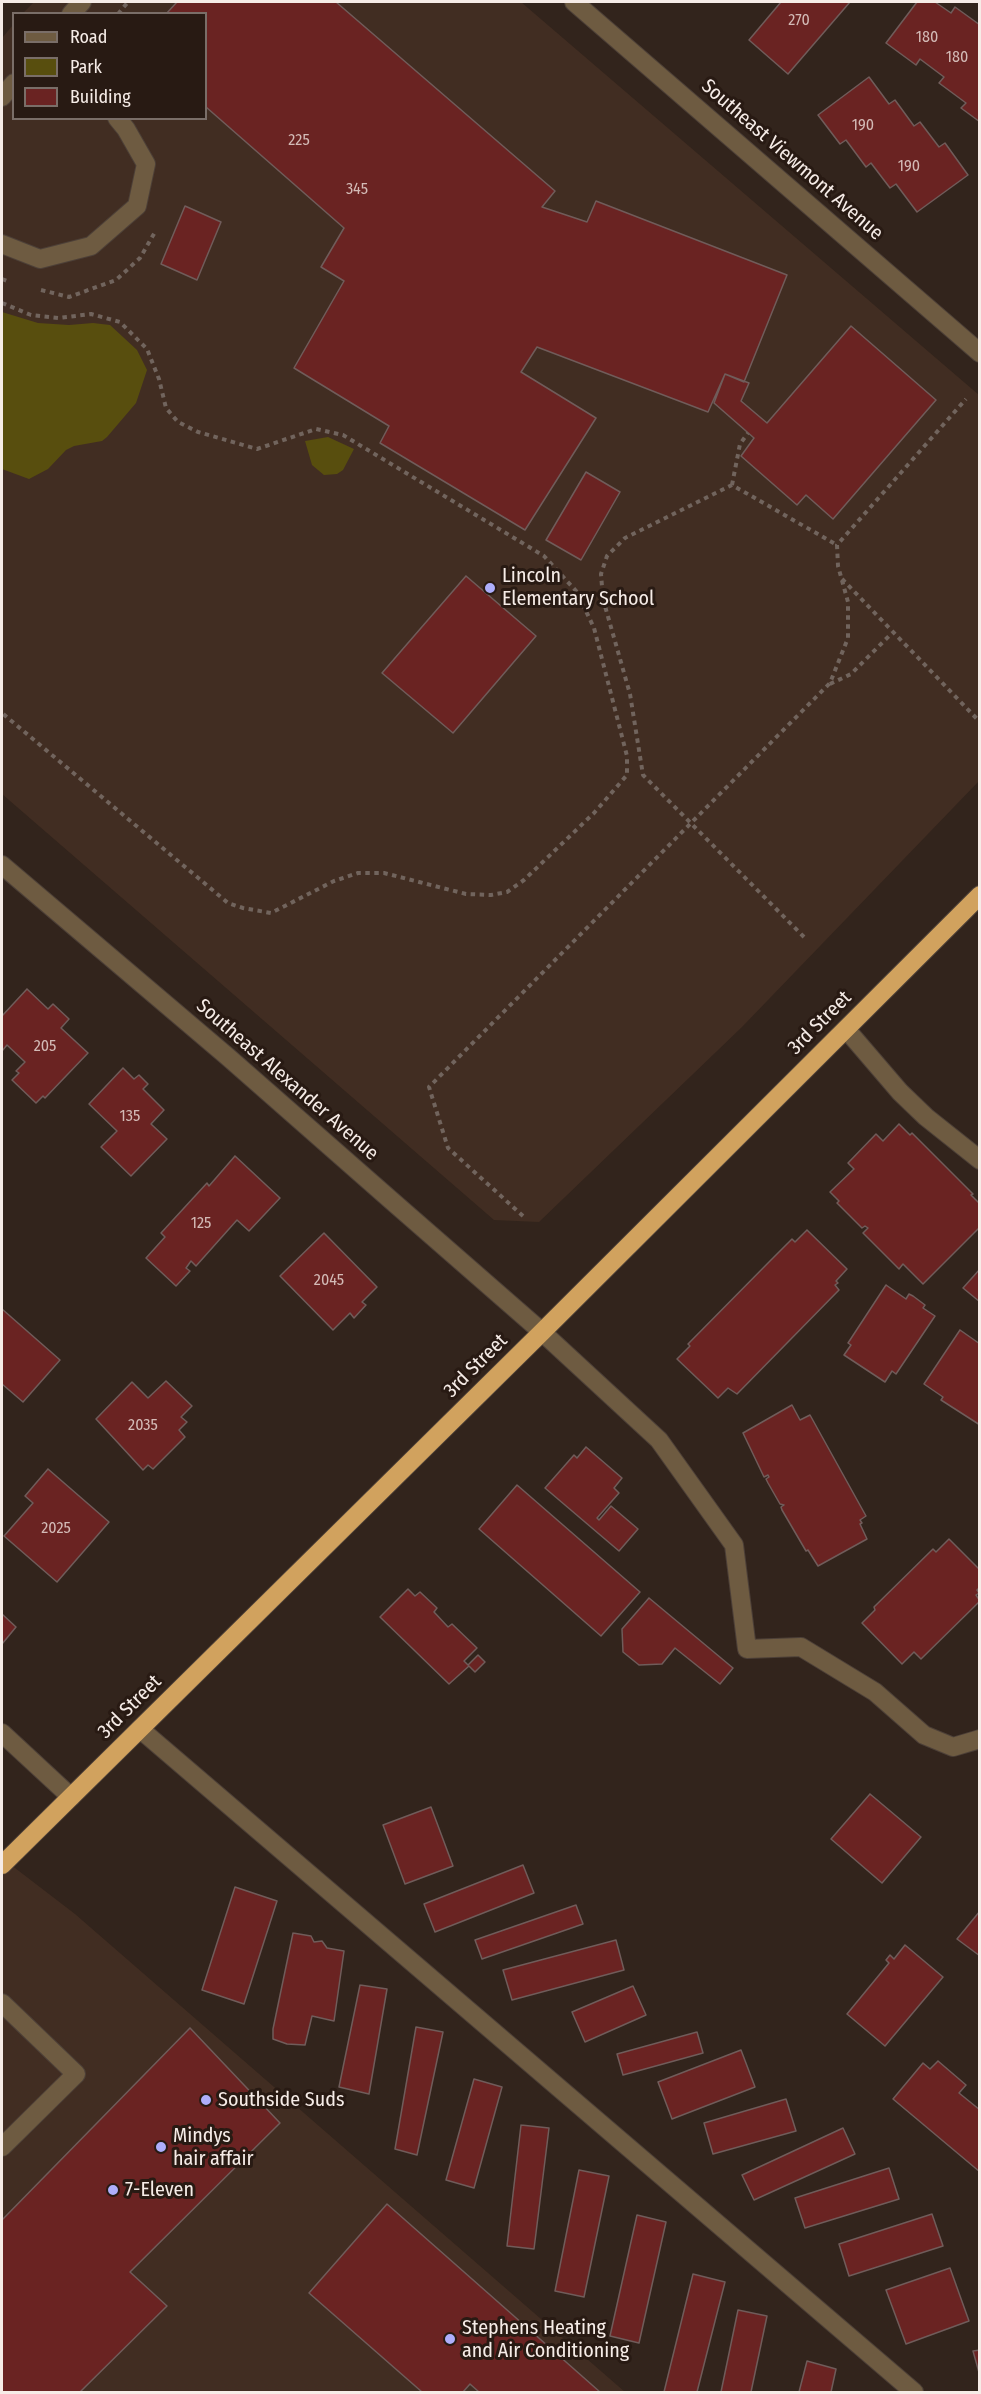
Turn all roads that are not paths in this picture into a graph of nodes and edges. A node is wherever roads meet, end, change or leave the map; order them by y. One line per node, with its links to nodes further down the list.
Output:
1 (574, 2): 6 (street, Southeast Viewmont Avenue)
2 (12, 86): 3 (street)
3 (2, 98)
4 (119, 120): 5 (street)
5 (2, 244)
6 (980, 353)
7 (2, 865): 11 (street, Southeast Alexander Avenue)
8 (980, 895): 9 (highway, 3rd Street)
9 (846, 1029): 10 (street); 11 (highway, 3rd Street)
10 (980, 1160)
11 (542, 1332): 12 (highway, 3rd Street); 14 (street, Southeast Alexander Avenue)
12 (140, 1729): 15 (highway, 3rd Street); 19 (street)
13 (2, 1733): 15 (street)
14 (980, 1739)
15 (71, 1797): 16 (highway, 3rd Street)
16 (2, 1865)
17 (3, 2008): 18 (street)
18 (2, 2147)
19 (914, 2392)

